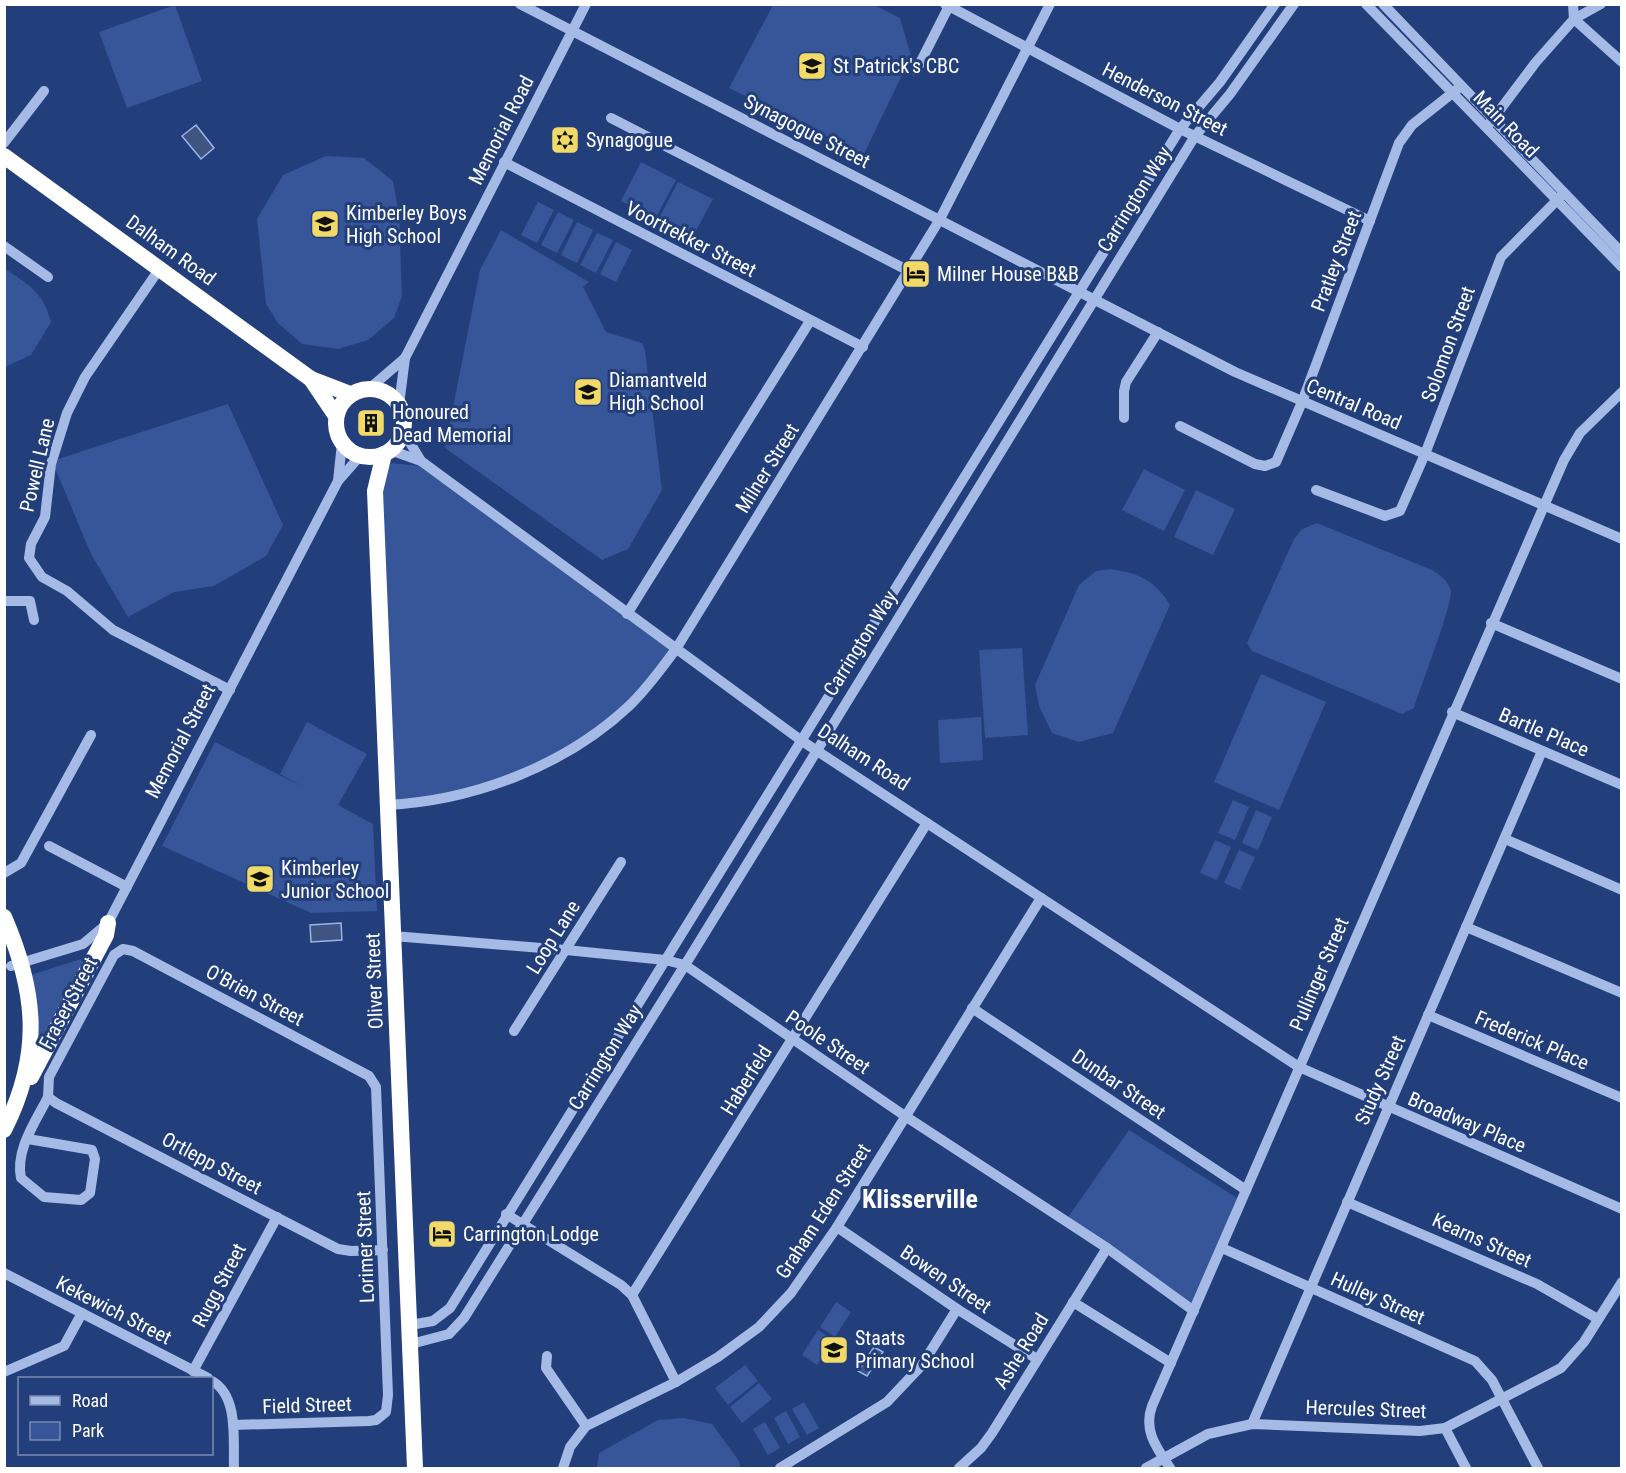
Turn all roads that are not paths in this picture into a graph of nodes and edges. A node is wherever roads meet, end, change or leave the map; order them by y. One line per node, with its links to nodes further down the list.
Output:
1 (520, 4): 12 (street, Synagogue Street)
2 (586, 4): 12 (street, Memorial Road)
3 (1050, 4): 13 (street, Milner Street)
4 (1275, 4): 20 (street, Carrington Way)
5 (1294, 4): 22 (street, Carrington Way)
6 (1365, 4): 16 (street, Main Road)
7 (1383, 4): 16 (street, Main Road)
8 (1573, 4): 11 (street)
9 (1600, 4): 11 (street)
10 (947, 5): 13 (street, Henderson Street); 15 (street)
11 (1574, 19): 14 (street); 19 (street)
12 (571, 33): 25 (street, Memorial Road); 27 (street, Synagogue Street)
13 (1028, 48): 20 (street, Henderson Street); 27 (street, Milner Street)
14 (1622, 62)
15 (915, 71)
16 (1456, 90): 19 (street, Main Road); 21 (street, Main Road); 28 (street, Pratley Street)
17 (44, 91): 23 (street)
18 (611, 118): 33 (street)
19 (1492, 120): 21 (street); 26 (street, Main Road)
20 (1180, 129): 22 (street, Henderson Street); 35 (street, Carrington Way)
21 (1486, 130): 26 (street, Main Road)
22 (1195, 136): 28 (street, Henderson Street); 36 (street, Carrington Way)
23 (4, 143)
24 (4, 156): 32 (highway, Dalham Road)
25 (504, 162): 37 (street, Voortrekker Street); 40 (street, Memorial Road)
26 (1561, 197): 30 (street, Main Road); 31 (street, Main Road); 53 (street, Solomon Street)
27 (940, 219): 33 (street, Milner Street); 35 (street, Synagogue Street)
28 (1370, 221): 45 (street, Pratley Street)
29 (4, 246): 34 (street)
30 (1622, 253)
31 (1622, 267)
32 (160, 268): 41 (highway, Dalham Road); 67 (street, Powell Lane)
33 (907, 270): 39 (street, Milner Street)
34 (48, 277)
35 (1079, 290): 36 (street, Central Road); 70 (street, Carrington Way)
36 (1093, 297): 38 (street, Central Road); 71 (street, Carrington Way)
37 (810, 321): 39 (street, Voortrekker Street); 62 (street)
38 (1158, 332): 45 (street, Central Road); 48 (street)
39 (863, 348): 65 (street, Milner Street)
40 (405, 358): 42 (street); 46 (street, Memorial Road)
41 (311, 379): 44 (highway, Dalham Road); 47 (highway, Dalham Road)
42 (370, 388): 44 (highway); 46 (highway)
43 (1622, 392): 59 (street, Pullinger Street)
44 (350, 394): 47 (highway)
45 (1302, 402): 49 (street, Pratley Street); 53 (street, Central Road)
46 (399, 405): 50 (highway)
47 (336, 416): 51 (highway)
48 (1124, 418)
49 (1180, 426)
50 (403, 431): 52 (highway); 55 (street, Dalham Road)
51 (342, 443): 54 (highway); 56 (street, Memorial Street)
52 (387, 452): 54 (highway); 55 (street, Dalham Road); 58 (highway, Oliver Street)
53 (1425, 454): 57 (street, Solomon Street); 59 (street, Central Road)
54 (362, 456): 56 (street, Memorial Street); 58 (highway, Oliver Street)
55 (421, 461): 62 (street, Dalham Road)
56 (338, 482): 67 (street, Memorial Street)
57 (1316, 490)
58 (375, 491): 74 (highway, Oliver Street)
59 (1543, 505): 60 (street, Central Road); 64 (street, Pullinger Street)
60 (1622, 539)
61 (4, 601): 63 (street)
62 (627, 614): 65 (street, Dalham Road)
63 (34, 620)
64 (1491, 623): 66 (street); 68 (street, Pullinger Street)
65 (676, 649): 70 (street, Dalham Road); 74 (street, Milner Street)
66 (1622, 679)
67 (230, 690): 80 (street, Memorial Street)
68 (1452, 712): 72 (street, Bartle Place); 98 (street, Pullinger Street)
69 (91, 735): 79 (street)
70 (802, 741): 71 (street, Dalham Road); 90 (street, Carrington Way)
71 (816, 750): 75 (street, Dalham Road); 91 (street, Carrington Way)
72 (1542, 751): 73 (street, Bartle Place); 76 (street, Study Street)
73 (1622, 785)
74 (386, 805): 86 (highway, Oliver Street)
75 (927, 823): 82 (street, Dalham Road); 97 (street, Haberfeld)
76 (1505, 839): 81 (street); 85 (street, Study Street)
77 (49, 846): 80 (street)
78 (621, 862): 89 (street, Loop Lane)
79 (4, 873)
80 (127, 887): 84 (street, Memorial Street)
81 (1622, 890)
82 (1041, 898): 94 (street, Graham Eden Street); 98 (street, Dalham Road)
83 (4, 917): 92 (highway)
84 (108, 923): 92 (street, Memorial Street); 101 (highway)
85 (1466, 927): 93 (street); 95 (street, Study Street)
86 (393, 936): 89 (street, Poole Street); 127 (highway, Oliver Street)
87 (4, 944): 92 (highway)
88 (123, 949): 99 (street, O'Brien Street); 100 (street, Fraser Street)
89 (566, 950): 90 (street, Poole Street); 96 (street, Loop Lane)
90 (665, 960): 91 (street, Poole Street); 111 (street, Carrington Way)
91 (685, 965): 97 (street, Poole Street); 113 (street, Carrington Way)
92 (17, 971): 101 (highway); 104 (highway)
93 (1622, 993)
94 (972, 1008): 105 (street, Graham Eden Street); 108 (street, Dunbar Street)
95 (1428, 1015): 102 (street, Frederick Place); 103 (street, Study Street)
96 (514, 1031)
97 (793, 1040): 105 (street, Poole Street); 121 (street, Haberfeld)
98 (1299, 1067): 103 (street, Broadway Place); 108 (street, Pullinger Street)
99 (369, 1076): 117 (street, Lorimer Street)
100 (48, 1097): 107 (street); 112 (street, Ortlepp Street)
101 (20, 1098): 106 (highway)
102 (1622, 1098)
103 (1387, 1107): 109 (street, Study Street); 110 (street, Broadway Place)
104 (4, 1112)
105 (905, 1116): 114 (street, Graham Eden Street); 115 (street, Poole Street)
106 (4, 1130)
107 (28, 1139): 107 (street)
108 (1246, 1190): 116 (street, Pullinger Street)
109 (1347, 1202): 120 (street, Study Street); 126 (street, Kearns Street)
110 (1622, 1209)
111 (506, 1214): 113 (street); 127 (street, Carrington Way)
112 (277, 1217): 117 (street, Ortlepp Street); 132 (street, Rugg Street)
113 (522, 1224): 121 (street); 128 (street, Carrington Way)
114 (837, 1227): 123 (street, Bowen Street); 136 (street, Graham Eden Street)
115 (1107, 1248): 122 (street, Ashe Road); 124 (street, Poole Street)
116 (1222, 1248): 120 (street, Hulley Street); 124 (street, Pullinger Street)
117 (384, 1250): 138 (street, Lorimer Street)
118 (4, 1273): 125 (street, Kekewich Street)
119 (1622, 1282): 126 (street, Hercules Street)
120 (1309, 1287): 137 (street, Hulley Street); 139 (street, Study Street)
121 (632, 1294): 136 (street)
122 (1073, 1302): 130 (street, Ashe Road); 131 (street)
123 (957, 1310): 130 (street, Bowen Street); 147 (street)
124 (1194, 1311): 131 (street, Pullinger Street)
125 (82, 1313): 132 (street, Kekewich Street); 133 (street)
126 (1598, 1320): 137 (street, Hercules Street)
127 (410, 1325): 128 (highway, Oliver Street)
128 (411, 1344): 145 (highway, Oliver Street)
129 (547, 1356): 141 (street)
130 (1037, 1359): 148 (street, Ashe Road)
131 (1171, 1363): 143 (street, Pullinger Street)
132 (193, 1371): 134 (street, Kekewich Street)
133 (4, 1372)
134 (206, 1377)
135 (213, 1382): 140 (street, Kekewich Street)
136 (676, 1382): 141 (street, Graham Eden Street)
137 (1502, 1400): 142 (street, Hercules Street); 152 (street, Hulley Street)
138 (382, 1416): 140 (street, Field Street)
139 (1252, 1424): 142 (street, Hercules Street); 143 (street, Hercules Street)
140 (232, 1425): 144 (street, Kekewich Street)
141 (586, 1426): 146 (street, Graham Eden Street)
142 (1446, 1428): 151 (street)
143 (1163, 1458): 149 (street, Hercules Street); 150 (street, Pullinger Street)
144 (234, 1468)
145 (415, 1468)
146 (563, 1468)
147 (780, 1468)
148 (959, 1468)
149 (1146, 1468)
150 (1170, 1468)
151 (1466, 1468)
152 (1538, 1468)

